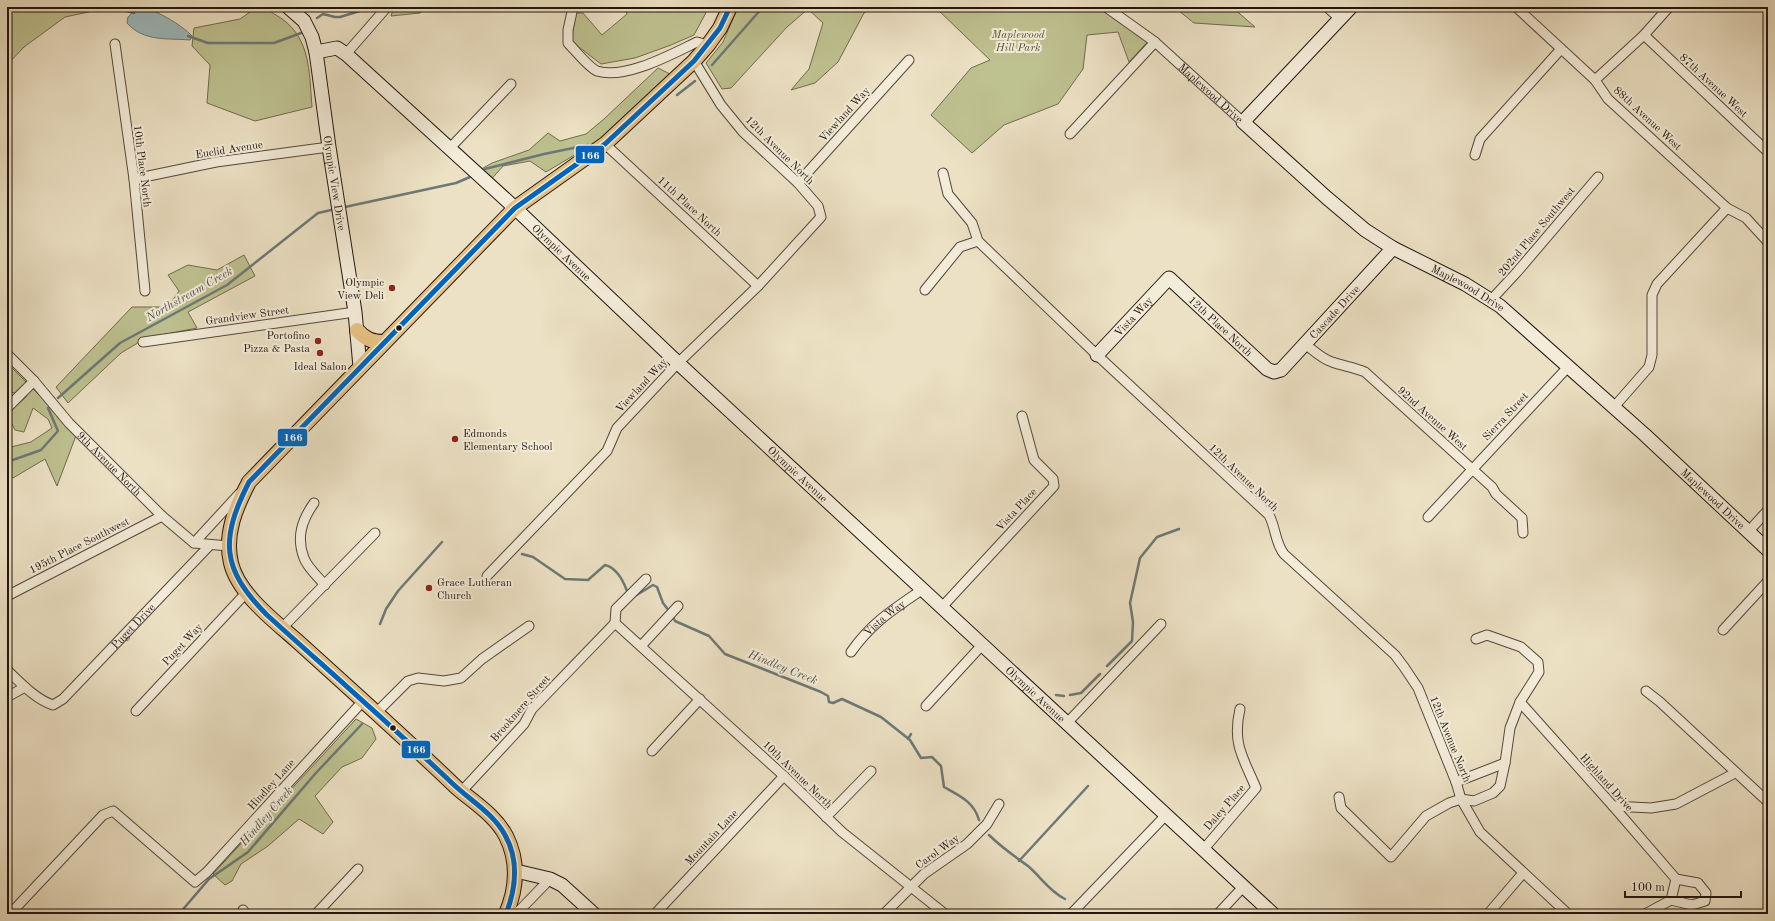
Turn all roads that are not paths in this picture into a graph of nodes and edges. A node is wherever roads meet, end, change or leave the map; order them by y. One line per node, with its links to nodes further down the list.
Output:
1 (288, 7): 16 (street, Olympic View Drive)
2 (387, 7): 17 (street)
3 (573, 7): 14 (street)
4 (730, 7): 14 (main road)
5 (1106, 7): 12 (street, Maplewood Drive)
6 (1327, 7): 10 (street)
7 (1351, 7): 10 (street)
8 (1516, 7): 15 (street, 88th Avenue West)
9 (1670, 7): 11 (street)
10 (1340, 19): 22 (street)
11 (1644, 35): 20 (street); 27 (street, 87th Avenue West)
12 (1156, 42): 22 (street, Maplewood Drive); 23 (street)
13 (115, 44): 31 (street, 10th Place North)
14 (708, 45): 19 (main road)
15 (1561, 49): 20 (street, 88th Avenue West); 28 (street)
16 (316, 52): 17 (street, Olympic Avenue); 25 (street, Olympic View Drive)
17 (346, 54): 26 (street, Olympic Avenue)
18 (909, 60): 32 (street, Viewland Way)
19 (694, 61): 24 (main road); 32 (street, 12th Avenue North)
20 (1595, 80): 34 (street, 88th Avenue West)
21 (511, 84): 26 (street)
22 (1243, 122): 38 (street, Maplewood Drive)
23 (1070, 134)
24 (605, 144): 33 (main road); 40 (street, 11th Place North)
25 (328, 147): 31 (street, Euclid Avenue); 44 (street, Olympic View Drive)
26 (450, 148): 33 (street, Olympic Avenue)
27 (1768, 152)
28 (1475, 155)
29 (943, 173): 36 (street, 12th Avenue North)
30 (1598, 176): 43 (street, 202nd Place Southwest)
31 (134, 180): 42 (street, 10th Place North)
32 (798, 184): 35 (street, 12th Avenue North)
33 (515, 208): 47 (main road); 51 (street, Olympic Avenue)
34 (1727, 208): 37 (street, 88th Avenue West); 57 (street)
35 (821, 217): 40 (street, Viewland Way)
36 (978, 241): 41 (street); 50 (street, 12th Avenue North)
37 (1768, 242)
38 (1393, 248): 43 (street, Maplewood Drive); 48 (street, Cascade Drive)
39 (1169, 278): 50 (street, Vista Way); 54 (street, 12th Place North)
40 (758, 286): 51 (street, Viewland Way)
41 (925, 290)
42 (145, 291)
43 (1491, 300): 53 (street, Maplewood Drive)
44 (355, 312): 45 (street, Olympic View Drive); 46 (street, Grandview Street)
45 (356, 330): 47 (main road); 52 (street, Olympic View Drive)
46 (143, 342)
47 (384, 342): 52 (main road)
48 (1306, 344): 54 (street, Cascade Drive); 59 (street, 92nd Avenue West)
49 (7, 354): 55 (street, 9th Avenue North)
50 (1097, 355): 107 (street, 12th Avenue North)
51 (678, 363): 72 (street, Viewland Way); 76 (street, Olympic Avenue)
52 (360, 367): 60 (main road)
53 (1568, 367): 57 (street, Maplewood Drive); 59 (street, Sierra Street)
54 (1274, 372)
55 (34, 381): 56 (street); 63 (street, 9th Avenue North)
56 (7, 408)
57 (1614, 408): 65 (street, Maplewood Drive)
58 (1022, 416): 80 (street, Vista Place)
59 (1472, 469): 64 (street, Sierra Street); 67 (street, 92nd Avenue West)
60 (249, 482): 68 (street); 70 (main road)
61 (314, 503): 75 (street)
62 (1768, 510): 65 (street)
63 (162, 516): 68 (street, 9th Avenue North); 78 (street, 195th Place Southwest)
64 (1428, 517)
65 (1748, 532): 71 (street, Maplewood Drive)
66 (375, 533): 75 (street)
67 (1523, 533)
68 (194, 543): 69 (street)
69 (210, 545): 70 (street); 91 (street, Puget Drive)
70 (228, 546): 77 (main road)
71 (1768, 550)
72 (487, 576)
73 (646, 579): 81 (street)
74 (1768, 581): 85 (street)
75 (325, 585): 84 (street)
76 (923, 589): 80 (street, Olympic Avenue); 89 (street, Vista Way)
77 (246, 593): 84 (main road); 99 (street, Puget Way)
78 (7, 596)
79 (678, 606): 88 (street)
80 (942, 607): 87 (street, Olympic Avenue)
81 (615, 623): 88 (street, 10th Avenue North); 108 (street, Brookmere Street)
82 (1161, 624): 101 (street)
83 (529, 626): 100 (street)
84 (282, 628): 95 (main road)
85 (1723, 630)
86 (1476, 639): 96 (street)
87 (983, 644): 97 (street); 101 (street, Olympic Avenue)
88 (641, 646): 94 (street, 10th Avenue North)
89 (851, 652)
90 (7, 670): 91 (street)
91 (25, 687): 93 (street)
92 (1646, 691): 105 (street)
93 (7, 697)
94 (700, 699): 102 (street); 106 (street, 10th Avenue North)
95 (363, 701): 100 (main road); 125 (street, Hindley Lane)
96 (1520, 702): 103 (street); 113 (street, Highland Drive)
97 (926, 706)
98 (1240, 709): 116 (street, Daley Place)
99 (136, 711)
100 (376, 713): 108 (main road)
101 (1068, 722): 114 (street, Olympic Avenue)
102 (652, 751)
103 (1506, 763): 107 (street); 110 (street)
104 (871, 770): 115 (street)
105 (1735, 773): 111 (street); 113 (street)
106 (784, 776): 115 (street, 10th Avenue North); 130 (street, Mountain Lane)
107 (1456, 782): 110 (street, 12th Avenue North)
108 (461, 792): 118 (main road)
109 (1339, 797): 110 (street)
110 (1461, 799): 119 (street, 12th Avenue North)
111 (1768, 802)
112 (999, 804): 122 (street, Carol Way)
113 (1613, 806): 121 (street, Highland Drive)
114 (1167, 814): 116 (street, Olympic Avenue); 133 (street)
115 (826, 817): 122 (street, 10th Avenue North)
116 (1203, 850): 123 (street, Olympic Avenue)
117 (358, 869): 126 (street)
118 (516, 871): 120 (street); 127 (main road)
119 (1523, 872): 136 (street); 137 (street, 12th Avenue North)
120 (550, 879): 128 (street); 129 (street)
121 (1676, 879): 124 (street); 124 (street)
122 (909, 887): 131 (street, Carol Way); 132 (street, 10th Avenue North)
123 (1243, 887): 134 (street); 135 (street, Olympic Avenue)
124 (1671, 900): 138 (street)
125 (10, 914)
126 (316, 914)
127 (506, 914)
128 (516, 914)
129 (594, 914)
130 (655, 914)
131 (884, 914)
132 (945, 914)
133 (1071, 914)
134 (1218, 914)
135 (1273, 914)
136 (1488, 914)
137 (1568, 914)
138 (1645, 914)

